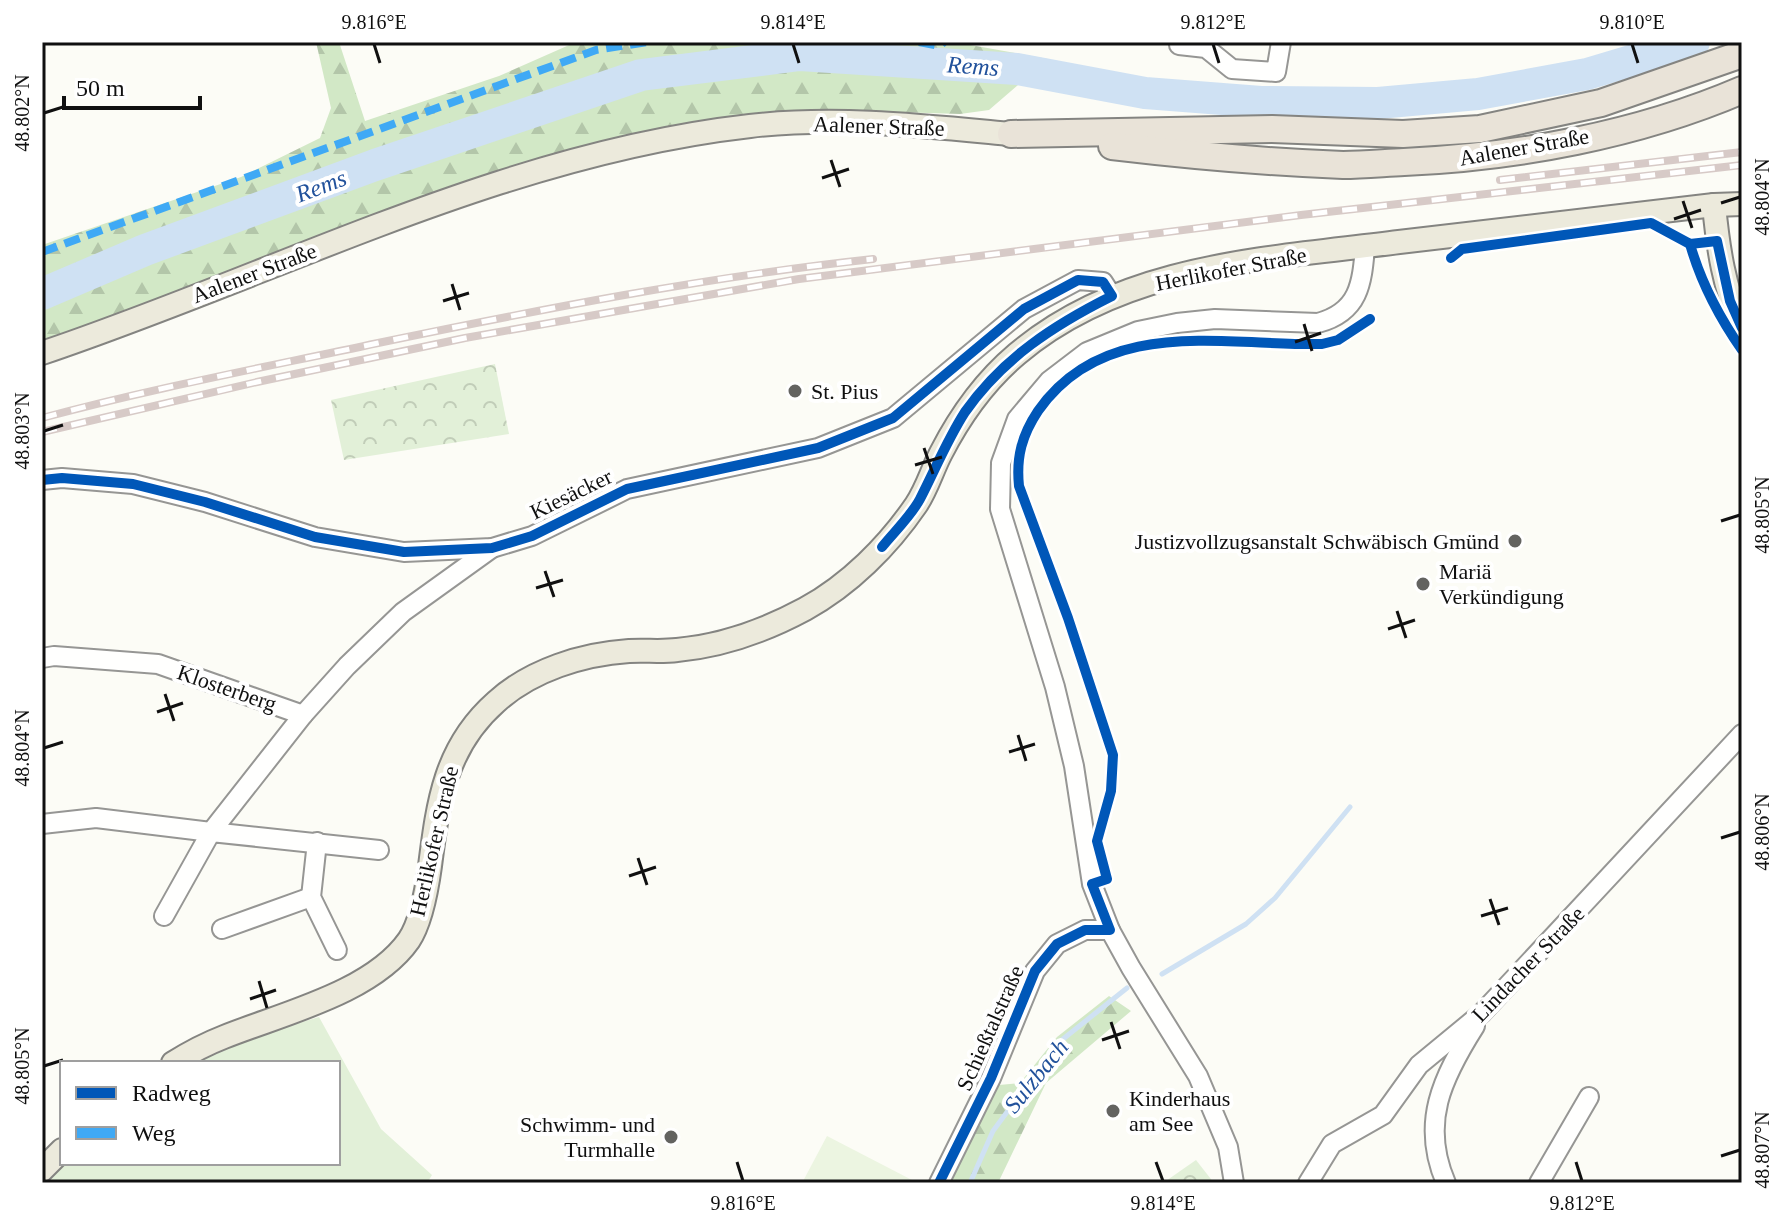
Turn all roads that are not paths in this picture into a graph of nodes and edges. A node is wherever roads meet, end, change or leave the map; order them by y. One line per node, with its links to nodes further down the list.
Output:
1 (1281, 42): 2 (street)
2 (1179, 45)
3 (1742, 54): 5 (highway)
4 (1742, 90): 5 (highway, Aalener Straße)
5 (1011, 134): 11 (main road, Aalener Straße)
6 (1742, 204): 7 (main road, Herlikofer Straße)
7 (1714, 205): 8 (main road, Herlikofer Straße); 10 (main road)
8 (1365, 247): 9 (main road, Herlikofer Straße); 24 (street)
9 (1112, 296): 13 (street, Kiesäcker); 27 (main road, Herlikofer Straße)
10 (1742, 328)
11 (42, 353)
12 (42, 480): 13 (street, Kiesäcker)
13 (492, 548): 15 (street, Klosterberg)
14 (42, 658): 15 (street, Klosterberg)
15 (303, 715): 18 (street)
16 (1742, 734): 26 (street, Lindacher Straße)
17 (42, 824): 18 (street)
18 (211, 832): 19 (street); 22 (street)
19 (317, 842): 20 (street); 21 (street)
20 (379, 850)
21 (311, 897): 23 (street); 25 (street)
22 (164, 916)
23 (222, 929)
24 (1110, 930): 31 (street, Schießtalstraße); 32 (street)
25 (337, 950)
26 (1482, 1013): 33 (street, Lindacher Straße); 34 (street)
27 (177, 1061)
28 (1589, 1097): 35 (street)
29 (60, 1152): 30 (main road)
30 (42, 1170)
31 (939, 1183)
32 (1234, 1183)
33 (1308, 1183)
34 (1446, 1183)
35 (1539, 1183)

